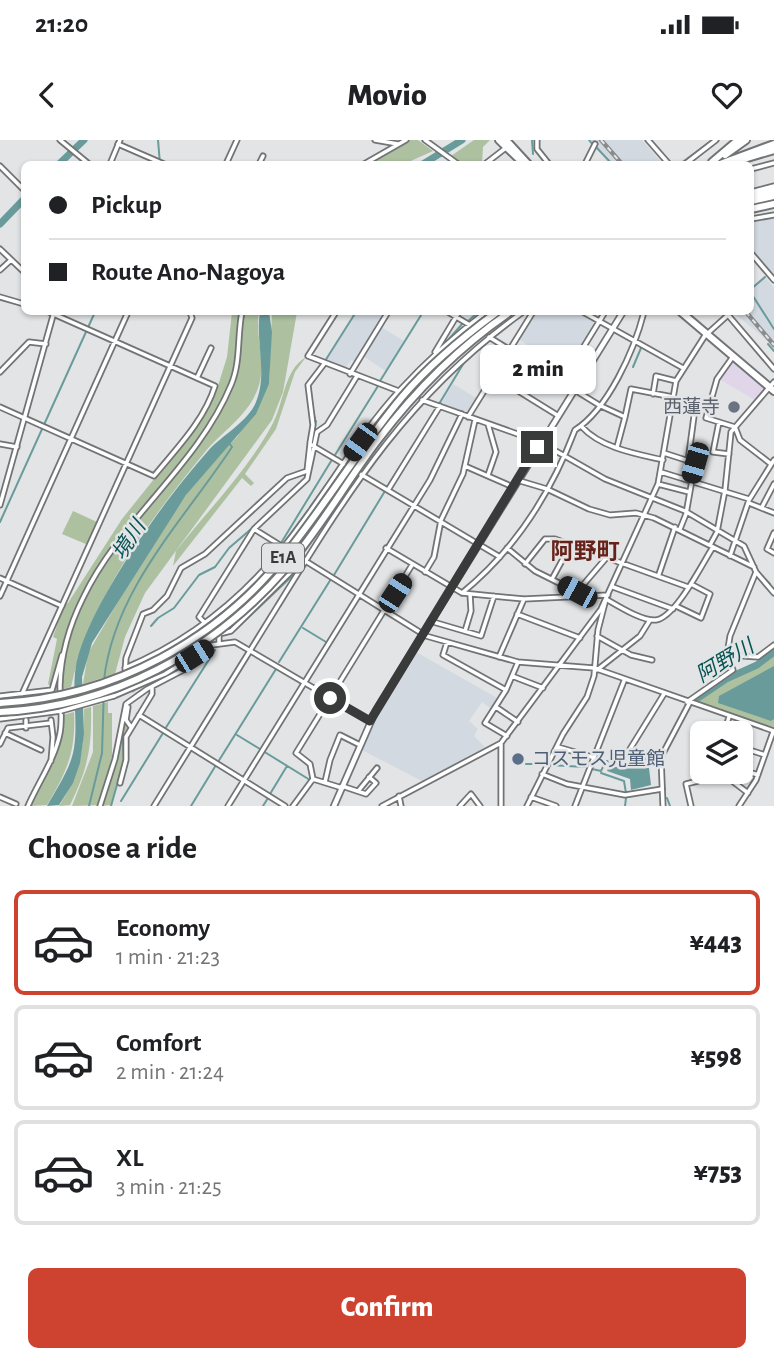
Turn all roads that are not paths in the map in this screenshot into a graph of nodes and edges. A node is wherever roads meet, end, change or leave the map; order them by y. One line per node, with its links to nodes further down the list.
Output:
1 (60, 140): 18 (street)
2 (237, 140): 21 (street)
3 (375, 140): 13 (street)
4 (406, 140): 13 (street)
5 (425, 140): 24 (street)
6 (537, 140): 27 (street)
7 (648, 140): 29 (street)
8 (737, 140): 31 (highway)
9 (746, 140): 32 (highway)
10 (714, 141): 30 (street)
11 (119, 142): 19 (street); 20 (street)
12 (504, 142): 25 (street); 26 (highway)
13 (400, 144): 23 (street)
14 (595, 144): 28 (street)
15 (774, 144): 33 (highway)
16 (774, 150): 34 (highway)
17 (263, 156): 22 (street)
18 (86, 161)
19 (111, 161)
20 (156, 161)
21 (227, 161)
22 (260, 161)
23 (369, 161)
24 (454, 161)
25 (488, 161)
26 (522, 161)
27 (547, 161)
28 (586, 161)
29 (666, 161)
30 (689, 161)
31 (712, 161)
32 (713, 161)
33 (728, 161)
34 (737, 161)
35 (774, 163): 37 (street)
36 (0, 166): 38 (street)
37 (754, 168)
38 (21, 187)
39 (774, 188): 40 (highway)
40 (754, 195)
41 (754, 196): 42 (highway)
42 (774, 196)
43 (772, 206): 44 (highway)
44 (754, 209)
45 (774, 215): 46 (street)
46 (754, 218)
47 (0, 249): 49 (street)
48 (754, 257): 52 (street)
49 (11, 260): 50 (street); 51 (street)
50 (21, 269)
51 (0, 270)
52 (774, 280)
53 (0, 297): 54 (street)
54 (21, 303)
55 (51, 315): 80 (street)
56 (59, 315): 79 (street)
57 (127, 315): 79 (street)
58 (191, 315): 87 (street)
59 (242, 315): 206 (street)
60 (334, 315): 86 (street)
61 (386, 315): 91 (street)
62 (453, 315): 73 (street)
63 (482, 315): 75 (street)
64 (493, 315): 225 (highway, E1A, bridge)
65 (506, 315): 228 (highway, E1A, bridge)
66 (519, 315): 78 (street)
67 (531, 315): 83 (street)
68 (588, 315): 74 (street)
69 (603, 315): 74 (street)
70 (621, 315): 76 (main road)
71 (643, 315): 81 (street)
72 (685, 315): 77 (highway)
73 (456, 317): 75 (street); 84 (street)
74 (599, 321): 76 (street); 96 (street)
75 (469, 325): 78 (street); 84 (street)
76 (610, 329): 81 (street); 98 (main road)
77 (707, 334): 85 (highway); 88 (street); 89 (street)
78 (489, 336): 83 (street); 102 (street)
79 (115, 340): 87 (street); 116 (street)
80 (46, 344): 90 (street); 109 (street)
81 (635, 344): 88 (street); 103 (street)
82 (211, 348): 94 (street)
83 (509, 349): 93 (street); 96 (street)
84 (435, 354): 99 (street)
85 (733, 356): 97 (highway); 112 (street)
86 (324, 364): 91 (street); 118 (street)
87 (170, 365): 94 (street); 129 (street)
88 (683, 368): 95 (street)
89 (774, 369)
90 (0, 372)
91 (351, 374): 92 (street)
92 (357, 376): 99 (street); 118 (street)
93 (494, 376): 107 (street); 108 (street)
94 (197, 377): 129 (street)
95 (676, 381): 100 (street); 101 (street)
96 (562, 382): 98 (street)
97 (773, 387): 114 (street)
98 (573, 389): 103 (street); 107 (main road)
99 (399, 392): 102 (street); 128 (street)
100 (653, 394): 101 (street); 110 (street)
101 (673, 398): 122 (street); 126 (street)
102 (420, 399): 104 (street); 132 (street)
103 (599, 405): 110 (street); 115 (street)
104 (440, 406): 106 (street); 140 (street)
105 (0, 407): 109 (street)
106 (462, 414): 108 (street); 146 (street)
107 (557, 415): 117 (main road)
108 (468, 416): 111 (street)
109 (25, 417): 116 (street); 120 (street)
110 (625, 417): 121 (street)
111 (475, 419): 113 (street); 130 (street)
112 (719, 422): 114 (street); 123 (street)
113 (488, 424): 117 (street); 133 (street)
114 (735, 427): 123 (street); 127 (street)
115 (582, 428): 121 (street); 124 (street)
116 (71, 439): 129 (street); 177 (street)
117 (540, 442): 124 (street); 134 (main road)
118 (312, 444): 128 (street); 153 (street); 196 (street)
119 (1, 446): 120 (street)
120 (17, 447): 145 (street)
121 (617, 447): 125 (street)
122 (664, 453): 125 (street); 126 (street)
123 (729, 454): 141 (street)
124 (565, 455): 139 (street); 143 (street)
125 (663, 460): 131 (street)
126 (688, 461): 135 (street)
127 (772, 462): 144 (street)
128 (344, 463): 132 (street); 160 (street)
129 (126, 464): 190 (street)
130 (465, 466): 133 (street); 151 (street)
131 (661, 472): 135 (street); 136 (street)
132 (363, 475): 140 (street); 167 (street)
133 (488, 475): 138 (street)
134 (517, 480): 138 (main road); 139 (street)
135 (691, 480): 141 (street); 142 (street)
136 (658, 484): 142 (street); 143 (street)
137 (774, 484): 147 (street)
138 (513, 486): 157 (main road)
139 (547, 489): 150 (street); 162 (street)
140 (388, 490): 146 (street)
141 (725, 490): 144 (street); 154 (street)
142 (689, 492): 148 (street)
143 (653, 498): 148 (street); 150 (street)
144 (749, 501): 147 (street); 156 (street)
145 (0, 505)
146 (413, 505): 151 (street); 161 (street)
147 (762, 507): 149 (street)
148 (685, 511): 152 (street); 154 (street)
149 (774, 513)
150 (646, 516): 152 (street); 169 (street)
151 (440, 524): 157 (street); 173 (street)
152 (677, 528): 159 (street); 174 (street)
153 (254, 529): 160 (street); 196 (street)
154 (717, 530): 156 (street); 159 (street)
155 (774, 533): 163 (street)
156 (737, 541): 164 (street); 172 (street)
157 (477, 545): 165 (street); 180 (main road)
158 (570, 545): 166 (street); 168 (street); 176 (street)
159 (712, 546): 164 (street); 178 (street)
160 (283, 547): 167 (street); 196 (street)
161 (386, 548): 170 (street); 181 (street)
162 (507, 548): 165 (street); 168 (street)
163 (774, 553)
164 (730, 556): 172 (street)
165 (500, 557): 182 (street)
166 (607, 557): 169 (street); 185 (street)
167 (305, 561): 171 (street); 181 (street)
168 (525, 564): 176 (street)
169 (622, 564): 174 (street); 179 (street)
170 (412, 565): 173 (street); 192 (street)
171 (300, 569): 202 (street); 204 (street)
172 (755, 570): 183 (street); 207 (street)
173 (425, 572): 180 (street)
174 (659, 574): 178 (street)
175 (0, 578): 177 (street)
176 (552, 579): 185 (street)
177 (7, 580): 186 (street); 190 (street)
178 (690, 585): 191 (street); 191 (street)
179 (612, 587): 188 (street); 191 (street)
180 (450, 589): 182 (street); 195 (main road)
181 (359, 593): 192 (street); 216 (street)
182 (461, 593): 184 (street)
183 (774, 593)
184 (470, 594): 187 (street); 197 (street)
185 (576, 594): 188 (street); 189 (street)
186 (0, 596)
187 (494, 596): 189 (street); 197 (street)
188 (607, 597): 194 (street); 199 (street); 200 (street)
189 (524, 598): 193 (street)
190 (62, 606): 220 (street)
191 (674, 608): 194 (street)
192 (384, 609): 198 (street); 223 (street)
193 (517, 614): 200 (street); 209 (street)
194 (650, 620): 205 (street)
195 (430, 621): 197 (street); 198 (main road)
196 (206, 624)
197 (465, 631)
198 (422, 634): 201 (street); 233 (main road)
199 (597, 636): 205 (street); 213 (street)
200 (580, 638): 212 (street)
201 (447, 642): 209 (street); 219 (street)
202 (219, 643): 204 (street); 208 (street)
203 (774, 645): 207 (street)
204 (251, 649): 216 (street); 244 (street)
205 (622, 649): 210 (street); 213 (street)
206 (64, 653): 220 (street); 251 (street)
207 (727, 655): 226 (street)
208 (194, 656): 217 (street); 231 (street, bridge)
209 (499, 657): 211 (street)
210 (652, 660)
211 (518, 662): 212 (street); 214 (street)
212 (558, 667): 213 (street); 218 (street)
213 (596, 669): 215 (street); 245 (street)
214 (512, 676): 218 (street); 219 (street)
215 (624, 681): 221 (street); 250 (street)
216 (304, 682): 223 (street); 258 (street)
217 (152, 687): 224 (street); 229 (street)
218 (543, 688): 235 (street)
219 (506, 690): 227 (street)
220 (22, 694): 222 (street)
221 (664, 694): 226 (street); 246 (street)
222 (0, 696)
223 (330, 698): 233 (street); 257 (street)
224 (129, 702): 236 (street); 273 (street)
225 (0, 703)
226 (688, 703): 230 (street); 265 (street)
227 (496, 707): 235 (street); 240 (street)
228 (0, 712)
229 (139, 715): 236 (street); 244 (street)
230 (729, 717): 234 (street); 238 (street)
231 (0, 719)
232 (26, 720): 237 (street)
233 (370, 721): 243 (main road)
234 (728, 721)
235 (518, 722): 240 (street)
236 (131, 727): 260 (street)
237 (26, 728): 239 (street); 251 (street)
238 (774, 731): 249 (street)
239 (5, 733): 242 (street); 247 (street)
240 (507, 736): 241 (street)
241 (501, 743): 268 (street); 283 (street)
242 (0, 744)
243 (360, 745): 259 (street); 263 (main road)
244 (190, 747): 258 (street); 274 (street)
245 (558, 747): 250 (street); 254 (street)
246 (630, 749)
247 (41, 750)
248 (753, 751): 249 (street)
249 (765, 755): 255 (street)
250 (593, 757): 264 (street)
251 (51, 761): 272 (street)
252 (377, 768): 256 (street)
253 (753, 773): 255 (street)
254 (542, 774): 264 (street); 269 (street)
255 (758, 775): 267 (street)
256 (369, 777): 266 (street); 266 (street)
257 (313, 779): 259 (street); 277 (street)
258 (243, 780): 275 (street); 276 (street)
259 (326, 782): 263 (street)
260 (120, 783)
261 (690, 783): 288 (street)
262 (736, 784): 267 (street)
263 (342, 787): 266 (street); 278 (main road)
264 (582, 787): 265 (street); 286 (street)
265 (662, 789): 287 (street)
266 (359, 790)
267 (748, 793): 289 (street)
268 (399, 796): 279 (street); 280 (street)
269 (531, 796): 284 (street); 285 (street)
270 (0, 797): 271 (street)
271 (16, 804)
272 (28, 806)
273 (100, 806)
274 (155, 806)
275 (228, 806)
276 (285, 806)
277 (293, 806)
278 (334, 806)
279 (382, 806)
280 (401, 806)
281 (460, 806): 282 (street)
282 (480, 806)
283 (501, 806)
284 (527, 806)
285 (556, 806)
286 (575, 806)
287 (663, 806)
288 (691, 806)
289 (739, 806)

